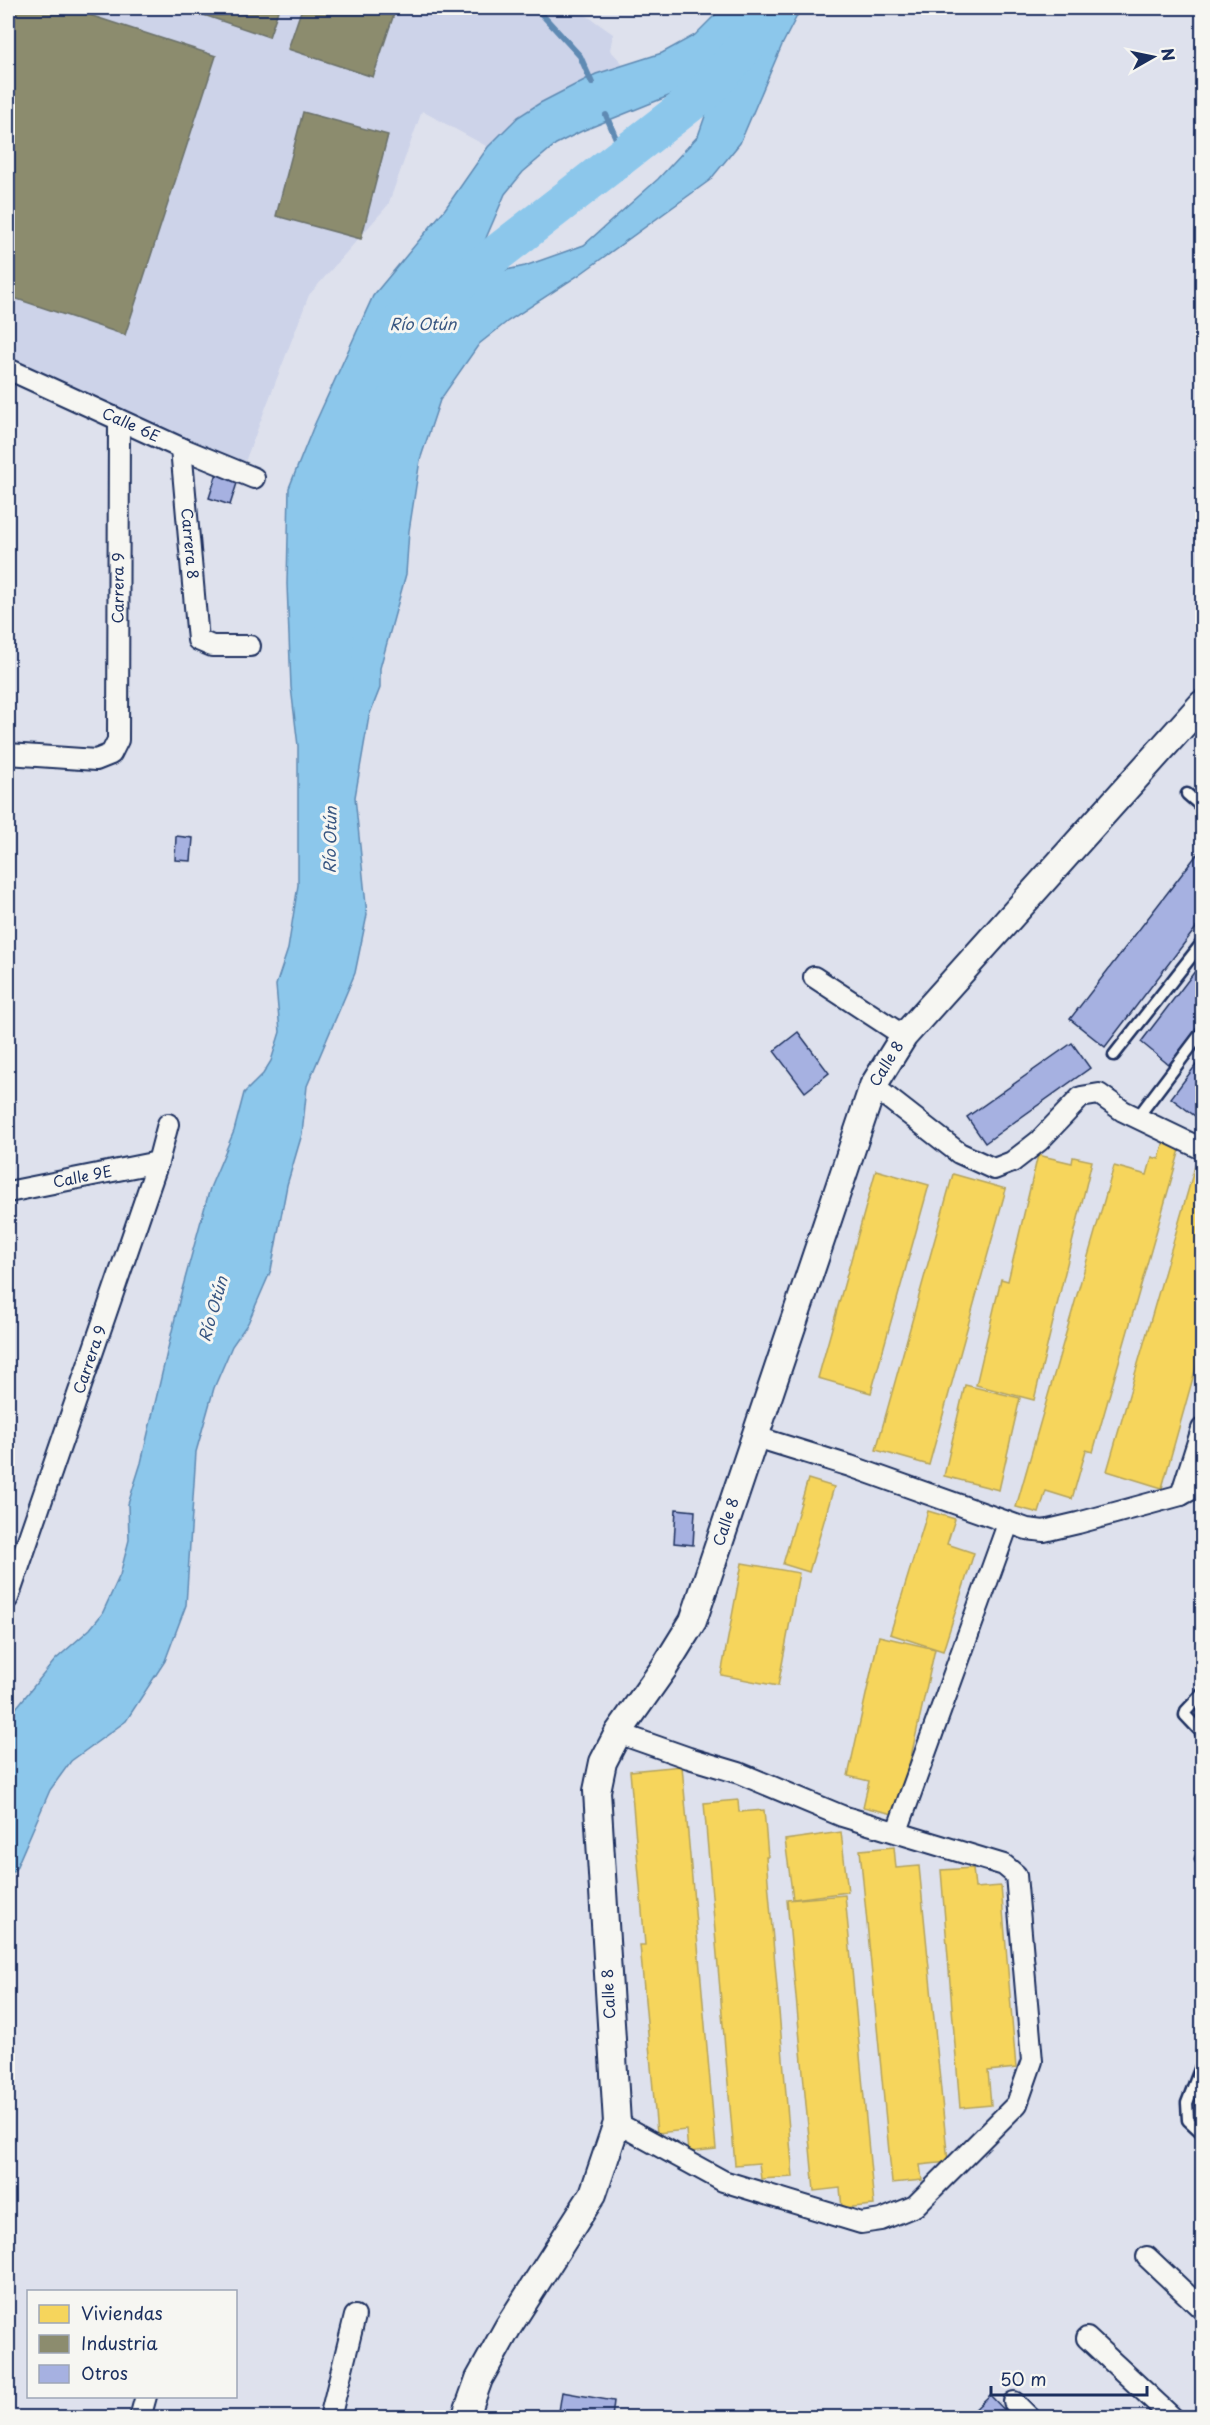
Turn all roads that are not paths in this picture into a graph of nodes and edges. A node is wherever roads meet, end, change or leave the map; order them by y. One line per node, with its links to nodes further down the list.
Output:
1 (8, 369): 2 (street, Calle 6E)
2 (119, 420): 3 (street, Calle 6E); 7 (street, Carrera 9)
3 (181, 448): 4 (street, Calle 6E); 5 (street, Carrera 8)
4 (254, 478)
5 (250, 646)
6 (1203, 704): 13 (street, Calle 8)
7 (8, 754)
8 (1187, 794): 9 (lane)
9 (1203, 807)
10 (1203, 943): 14 (lane)
11 (814, 977): 13 (street)
12 (1203, 1032): 16 (lane)
13 (904, 1036): 15 (street, Calle 8)
14 (1114, 1055)
15 (873, 1086): 16 (street); 22 (street, Calle 8)
16 (1137, 1118): 18 (street)
17 (168, 1124): 19 (street, Carrera 9)
18 (1203, 1149)
19 (158, 1162): 20 (street, Calle 9E); 26 (street, Carrera 9)
20 (8, 1192)
21 (1203, 1429): 24 (street)
22 (753, 1437): 25 (street); 28 (street, Calle 8)
23 (1203, 1484): 24 (street)
24 (1180, 1495): 25 (street)
25 (1008, 1524): 30 (street)
26 (8, 1594)
27 (1203, 1694): 29 (lane)
28 (618, 1732): 30 (street); 32 (street, Calle 8)
29 (1203, 1733)
30 (897, 1831): 32 (street)
31 (1203, 2064): 33 (lane)
32 (617, 2123): 42 (street, Calle 8)
33 (1203, 2133)
34 (1148, 2257): 35 (street)
35 (1203, 2309)
36 (355, 2316): 41 (street)
37 (1086, 2338): 44 (street)
38 (146, 2398): 40 (street)
39 (1014, 2402): 43 (street)
40 (140, 2418)
41 (330, 2418)
42 (465, 2418)
43 (1030, 2418)
44 (1173, 2418)

